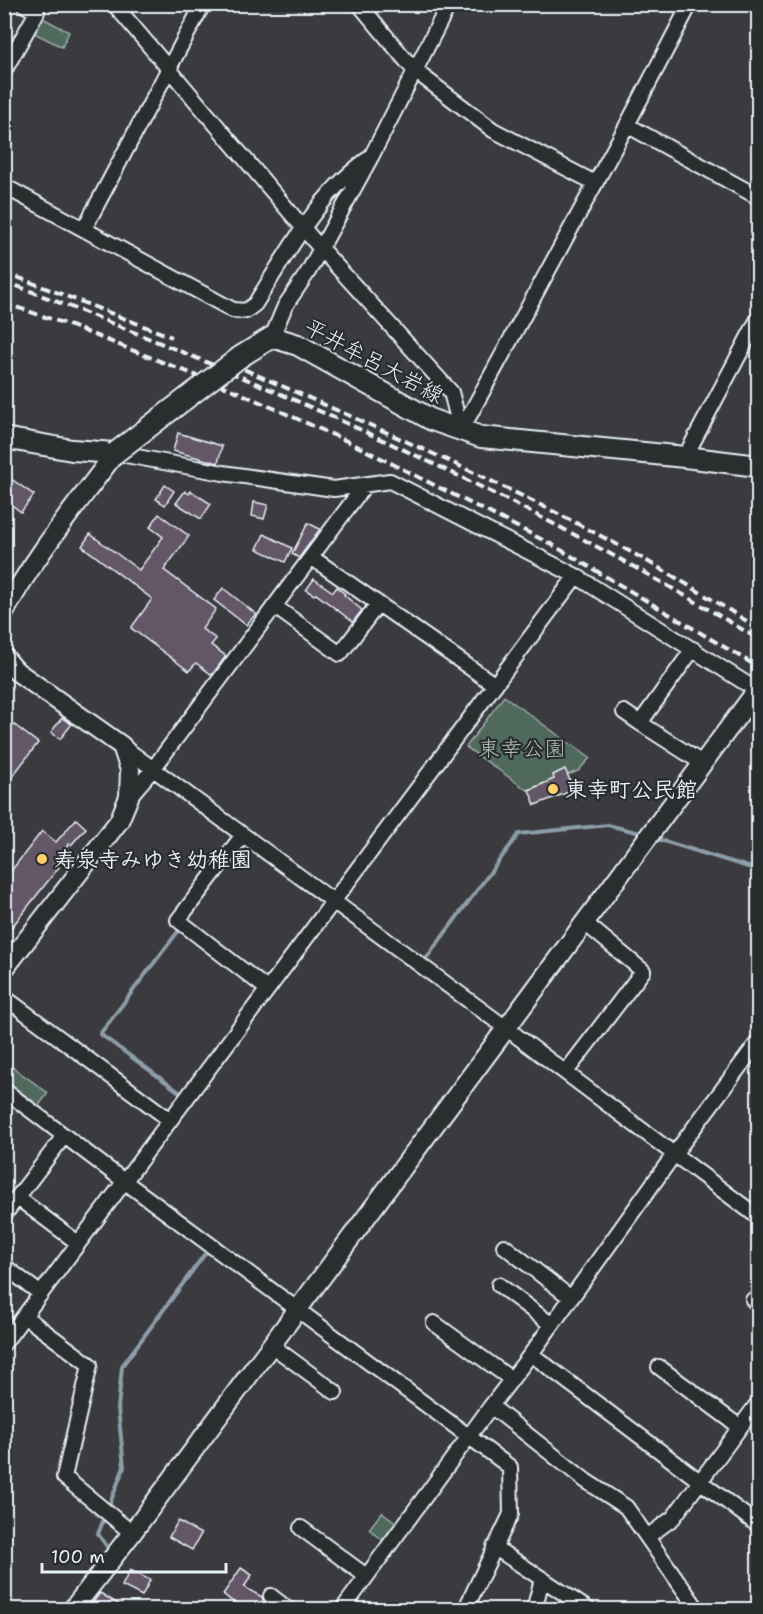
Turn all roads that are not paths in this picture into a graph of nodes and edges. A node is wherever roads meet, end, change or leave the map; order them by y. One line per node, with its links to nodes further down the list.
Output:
1 (23, 4): 9 (street)
2 (114, 4): 7 (street)
3 (203, 4): 7 (street)
4 (359, 4): 8 (street)
5 (449, 4): 8 (street)
6 (690, 4): 10 (street)
7 (169, 70): 15 (street); 16 (street)
8 (414, 70): 11 (street); 12 (street)
9 (4, 71)
10 (627, 125): 12 (street); 14 (street)
11 (371, 157): 15 (street); 17 (street)
12 (594, 183): 20 (street)
13 (4, 186): 16 (street)
14 (759, 197)
15 (303, 228): 16 (street); 17 (street)
16 (84, 229)
17 (321, 249): 19 (street); 20 (street)
18 (759, 319): 23 (street)
19 (272, 337): 20 (main road, 平井牟呂大岩線); 22 (main road, 平井牟呂大岩線, bridge)
20 (461, 430): 23 (main road, 平井牟呂大岩線)
21 (4, 438): 22 (main road)
22 (115, 453): 25 (street); 30 (street)
23 (685, 457): 24 (main road, 平井牟呂大岩線)
24 (759, 466)
25 (364, 486): 26 (street); 27 (street)
26 (311, 557): 28 (street); 29 (street)
27 (576, 576): 31 (street); 33 (street)
28 (378, 604): 29 (street); 33 (street)
29 (274, 606): 39 (street)
30 (4, 612)
31 (693, 650): 34 (street); 36 (street)
32 (4, 657): 37 (street)
33 (495, 686): 42 (street)
34 (758, 690): 38 (street)
35 (624, 712): 36 (street)
36 (640, 723): 38 (street)
37 (122, 746): 39 (street); 40 (street)
38 (702, 764): 43 (street)
39 (153, 769): 40 (street); 41 (street)
40 (129, 797): 44 (street)
41 (243, 835): 42 (street); 45 (street)
42 (334, 901): 45 (street); 47 (street)
43 (585, 923): 47 (street); 49 (street)
44 (4, 969)
45 (267, 989): 51 (street)
46 (4, 998): 51 (street)
47 (506, 1028): 49 (street); 64 (street)
48 (759, 1042): 53 (street)
49 (566, 1072): 53 (street)
50 (4, 1090): 52 (street)
51 (170, 1120): 54 (street)
52 (64, 1136): 54 (street); 55 (street)
53 (675, 1153): 57 (street); 63 (street)
54 (124, 1181): 58 (street); 64 (street)
55 (18, 1197): 56 (street); 58 (street)
56 (4, 1215)
57 (759, 1217)
58 (78, 1243): 62 (street)
59 (504, 1246): 63 (street)
60 (4, 1266): 62 (street)
61 (499, 1284): 67 (street)
62 (41, 1293): 65 (street)
63 (571, 1298): 67 (street)
64 (297, 1309): 69 (street); 77 (street)
65 (24, 1316): 68 (street); 81 (street)
66 (434, 1323): 72 (street)
67 (552, 1325): 70 (street)
68 (4, 1343)
69 (271, 1345): 73 (street); 81 (street)
70 (531, 1354): 72 (street); 78 (street)
71 (659, 1367): 76 (street)
72 (511, 1379): 75 (street)
73 (335, 1392)
74 (759, 1403): 76 (street)
75 (491, 1406): 77 (street); 82 (street)
76 (740, 1427): 78 (street)
77 (468, 1437): 83 (street); 84 (street)
78 (699, 1482): 79 (street); 82 (street)
79 (759, 1525)
80 (301, 1528): 84 (street)
81 (132, 1533): 87 (street)
82 (647, 1537): 93 (street)
83 (494, 1548): 85 (street); 90 (street)
84 (366, 1576): 89 (street)
85 (542, 1579): 91 (street); 92 (street)
86 (271, 1596): 88 (street)
87 (72, 1610)
88 (289, 1610)
89 (342, 1610)
90 (465, 1610)
91 (534, 1610)
92 (589, 1610)
93 (698, 1610)

